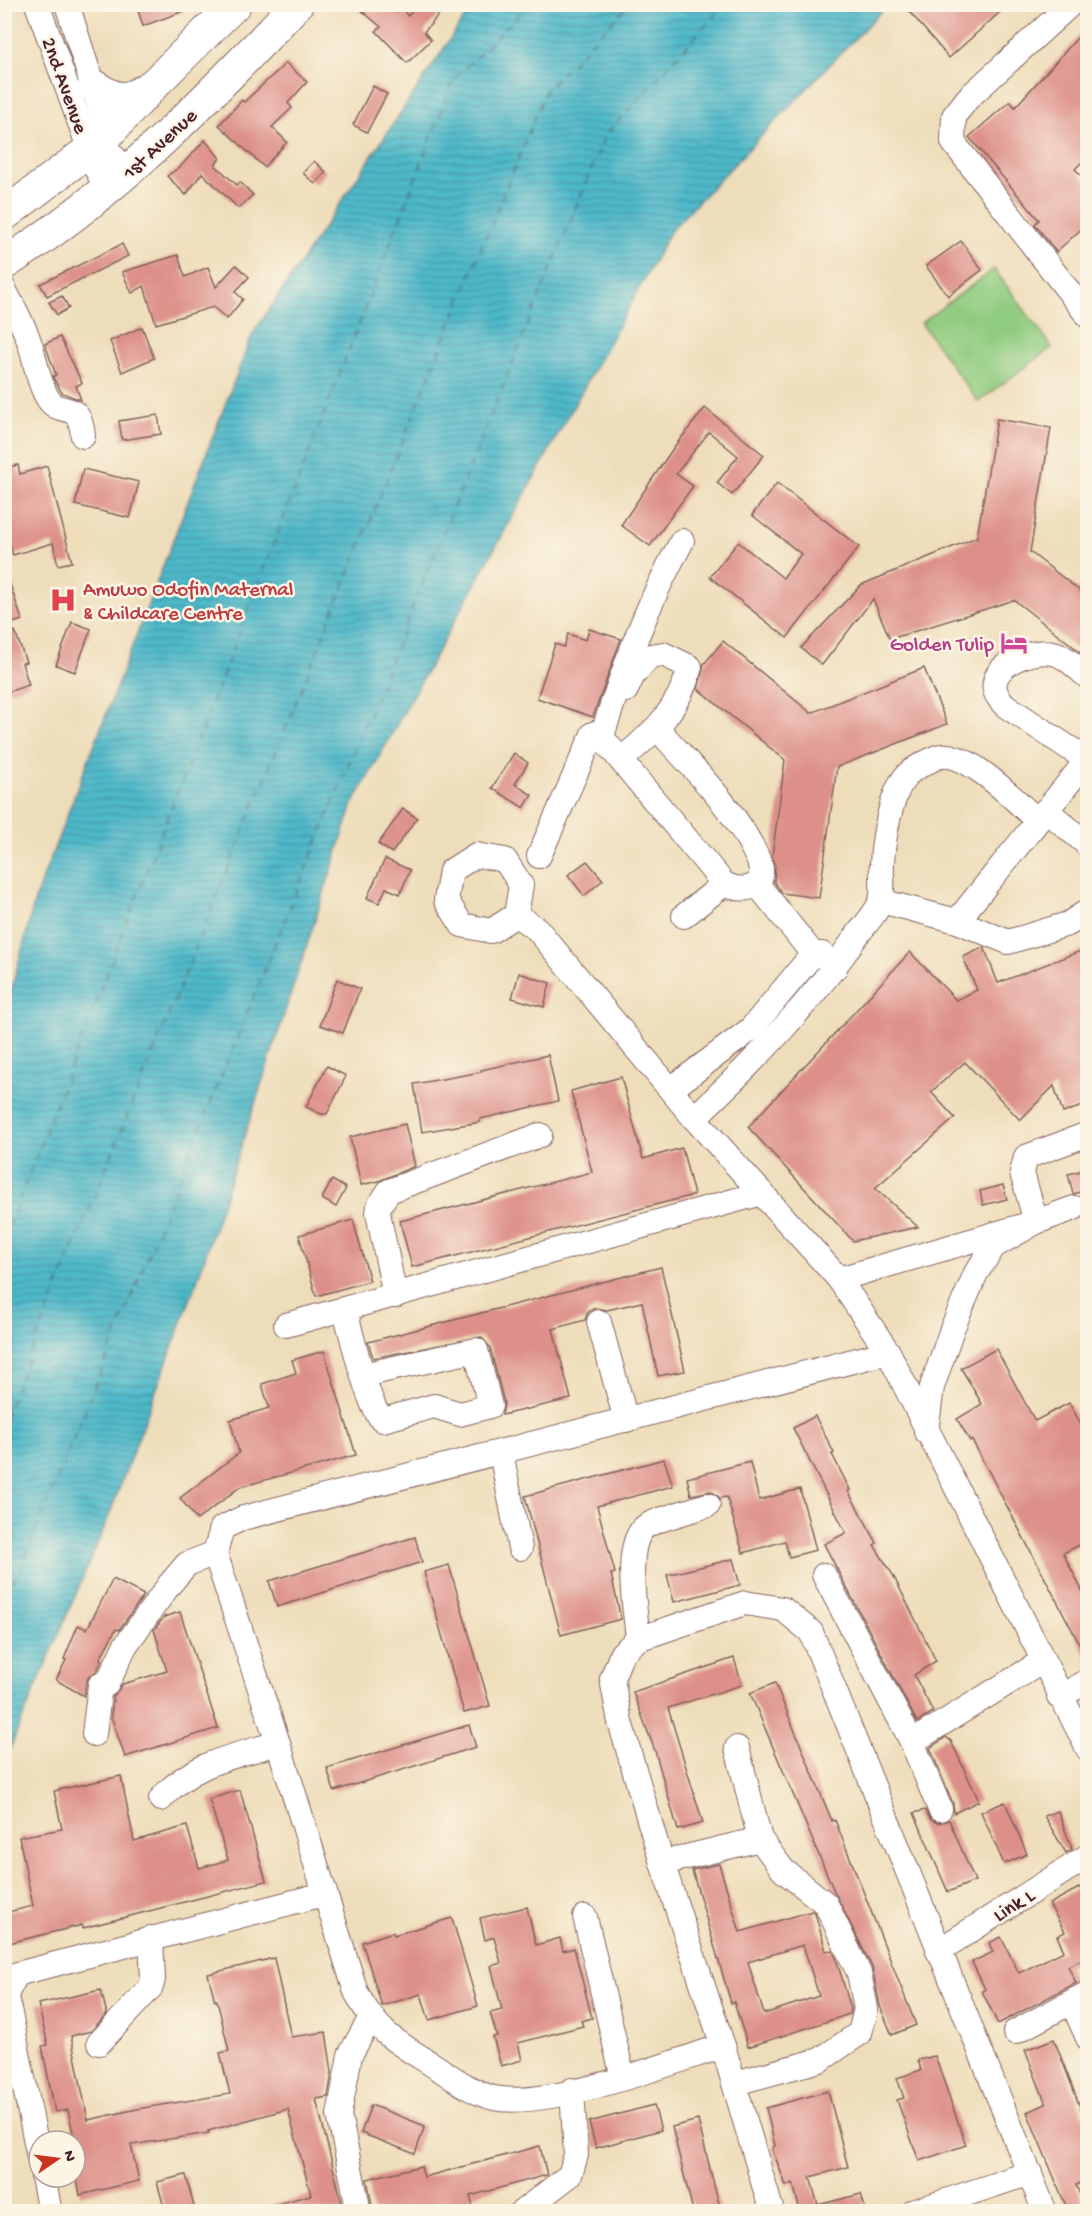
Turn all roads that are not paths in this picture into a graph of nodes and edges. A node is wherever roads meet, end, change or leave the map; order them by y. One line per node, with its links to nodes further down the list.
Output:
1 (37, 4): 8 (street, 2nd Avenue)
2 (67, 4): 7 (street, 2nd Avenue)
3 (235, 4): 6 (main road, 1st Avenue)
4 (297, 4): 9 (main road, 1st Avenue)
5 (1071, 4): 13 (street)
6 (155, 83): 7 (main road); 8 (main road, 1st Avenue)
7 (94, 86): 8 (street, 2nd Avenue)
8 (91, 150): 9 (street, 2nd Avenue); 10 (main road, 1st Avenue)
9 (116, 183): 11 (main road, 1st Avenue)
10 (4, 215)
11 (4, 264)
12 (4, 289): 14 (street)
13 (1088, 316)
14 (83, 436)
15 (682, 541): 18 (street)
16 (1088, 677): 20 (street)
17 (657, 729): 18 (street); 19 (street); 25 (street)
18 (598, 737): 19 (street); 23 (street)
19 (621, 760): 24 (street)
20 (1087, 760): 21 (street)
21 (1041, 815): 22 (street); 26 (street); 30 (street)
22 (1088, 845)
23 (539, 856)
24 (724, 884): 25 (street); 29 (street)
25 (757, 884): 31 (street)
26 (881, 901): 30 (street); 32 (street)
27 (1088, 911): 30 (street)
28 (516, 915): 33 (street)
29 (684, 916)
30 (957, 921)
31 (813, 954): 32 (street); 33 (street)
32 (835, 968): 34 (street)
33 (671, 1089): 34 (street)
34 (694, 1118): 37 (street)
35 (1088, 1134): 39 (street)
36 (540, 1135): 41 (street)
37 (762, 1193): 40 (street); 41 (street)
38 (1074, 1208): 39 (street)
39 (1036, 1222): 40 (street); 48 (street)
40 (839, 1279): 45 (street)
41 (395, 1296): 42 (street)
42 (345, 1310): 44 (street); 46 (street)
43 (599, 1322): 47 (street)
44 (286, 1325)
45 (888, 1352): 47 (street); 48 (street)
46 (363, 1375): 46 (street)
47 (626, 1420): 49 (street)
48 (926, 1432): 55 (street)
49 (501, 1453): 51 (street); 52 (street)
50 (708, 1505): 54 (street)
51 (520, 1548)
52 (215, 1553): 58 (street); 59 (street)
53 (824, 1575): 60 (street)
54 (638, 1639): 67 (street); 71 (street)
55 (1043, 1661): 57 (street); 60 (street)
56 (1088, 1681): 57 (street)
57 (1059, 1697): 62 (street)
58 (94, 1734)
59 (278, 1743): 63 (street); 68 (street)
60 (912, 1743): 64 (street)
61 (737, 1748): 65 (street)
62 (1088, 1749)
63 (161, 1799)
64 (940, 1809)
65 (760, 1839): 67 (street); 79 (street)
66 (1088, 1856): 71 (street, Link L)
67 (662, 1863): 77 (street)
68 (324, 1894): 70 (street); 73 (street)
69 (585, 1917): 78 (street)
70 (151, 1938): 76 (street); 81 (street)
71 (938, 1951): 82 (street)
72 (1080, 1998): 74 (street); 75 (street)
73 (370, 2019): 80 (street); 85 (street)
74 (1015, 2032)
75 (1088, 2038)
76 (99, 2043)
77 (723, 2046): 78 (street); 79 (street)
78 (623, 2078): 80 (street)
79 (735, 2083): 87 (street)
80 (573, 2090): 86 (street)
81 (33, 2129)
82 (1030, 2173): 88 (street); 89 (street)
83 (45, 2189): 84 (street)
84 (50, 2211)
85 (359, 2211)
86 (522, 2211)
87 (772, 2211)
88 (913, 2211)
89 (1045, 2211)

